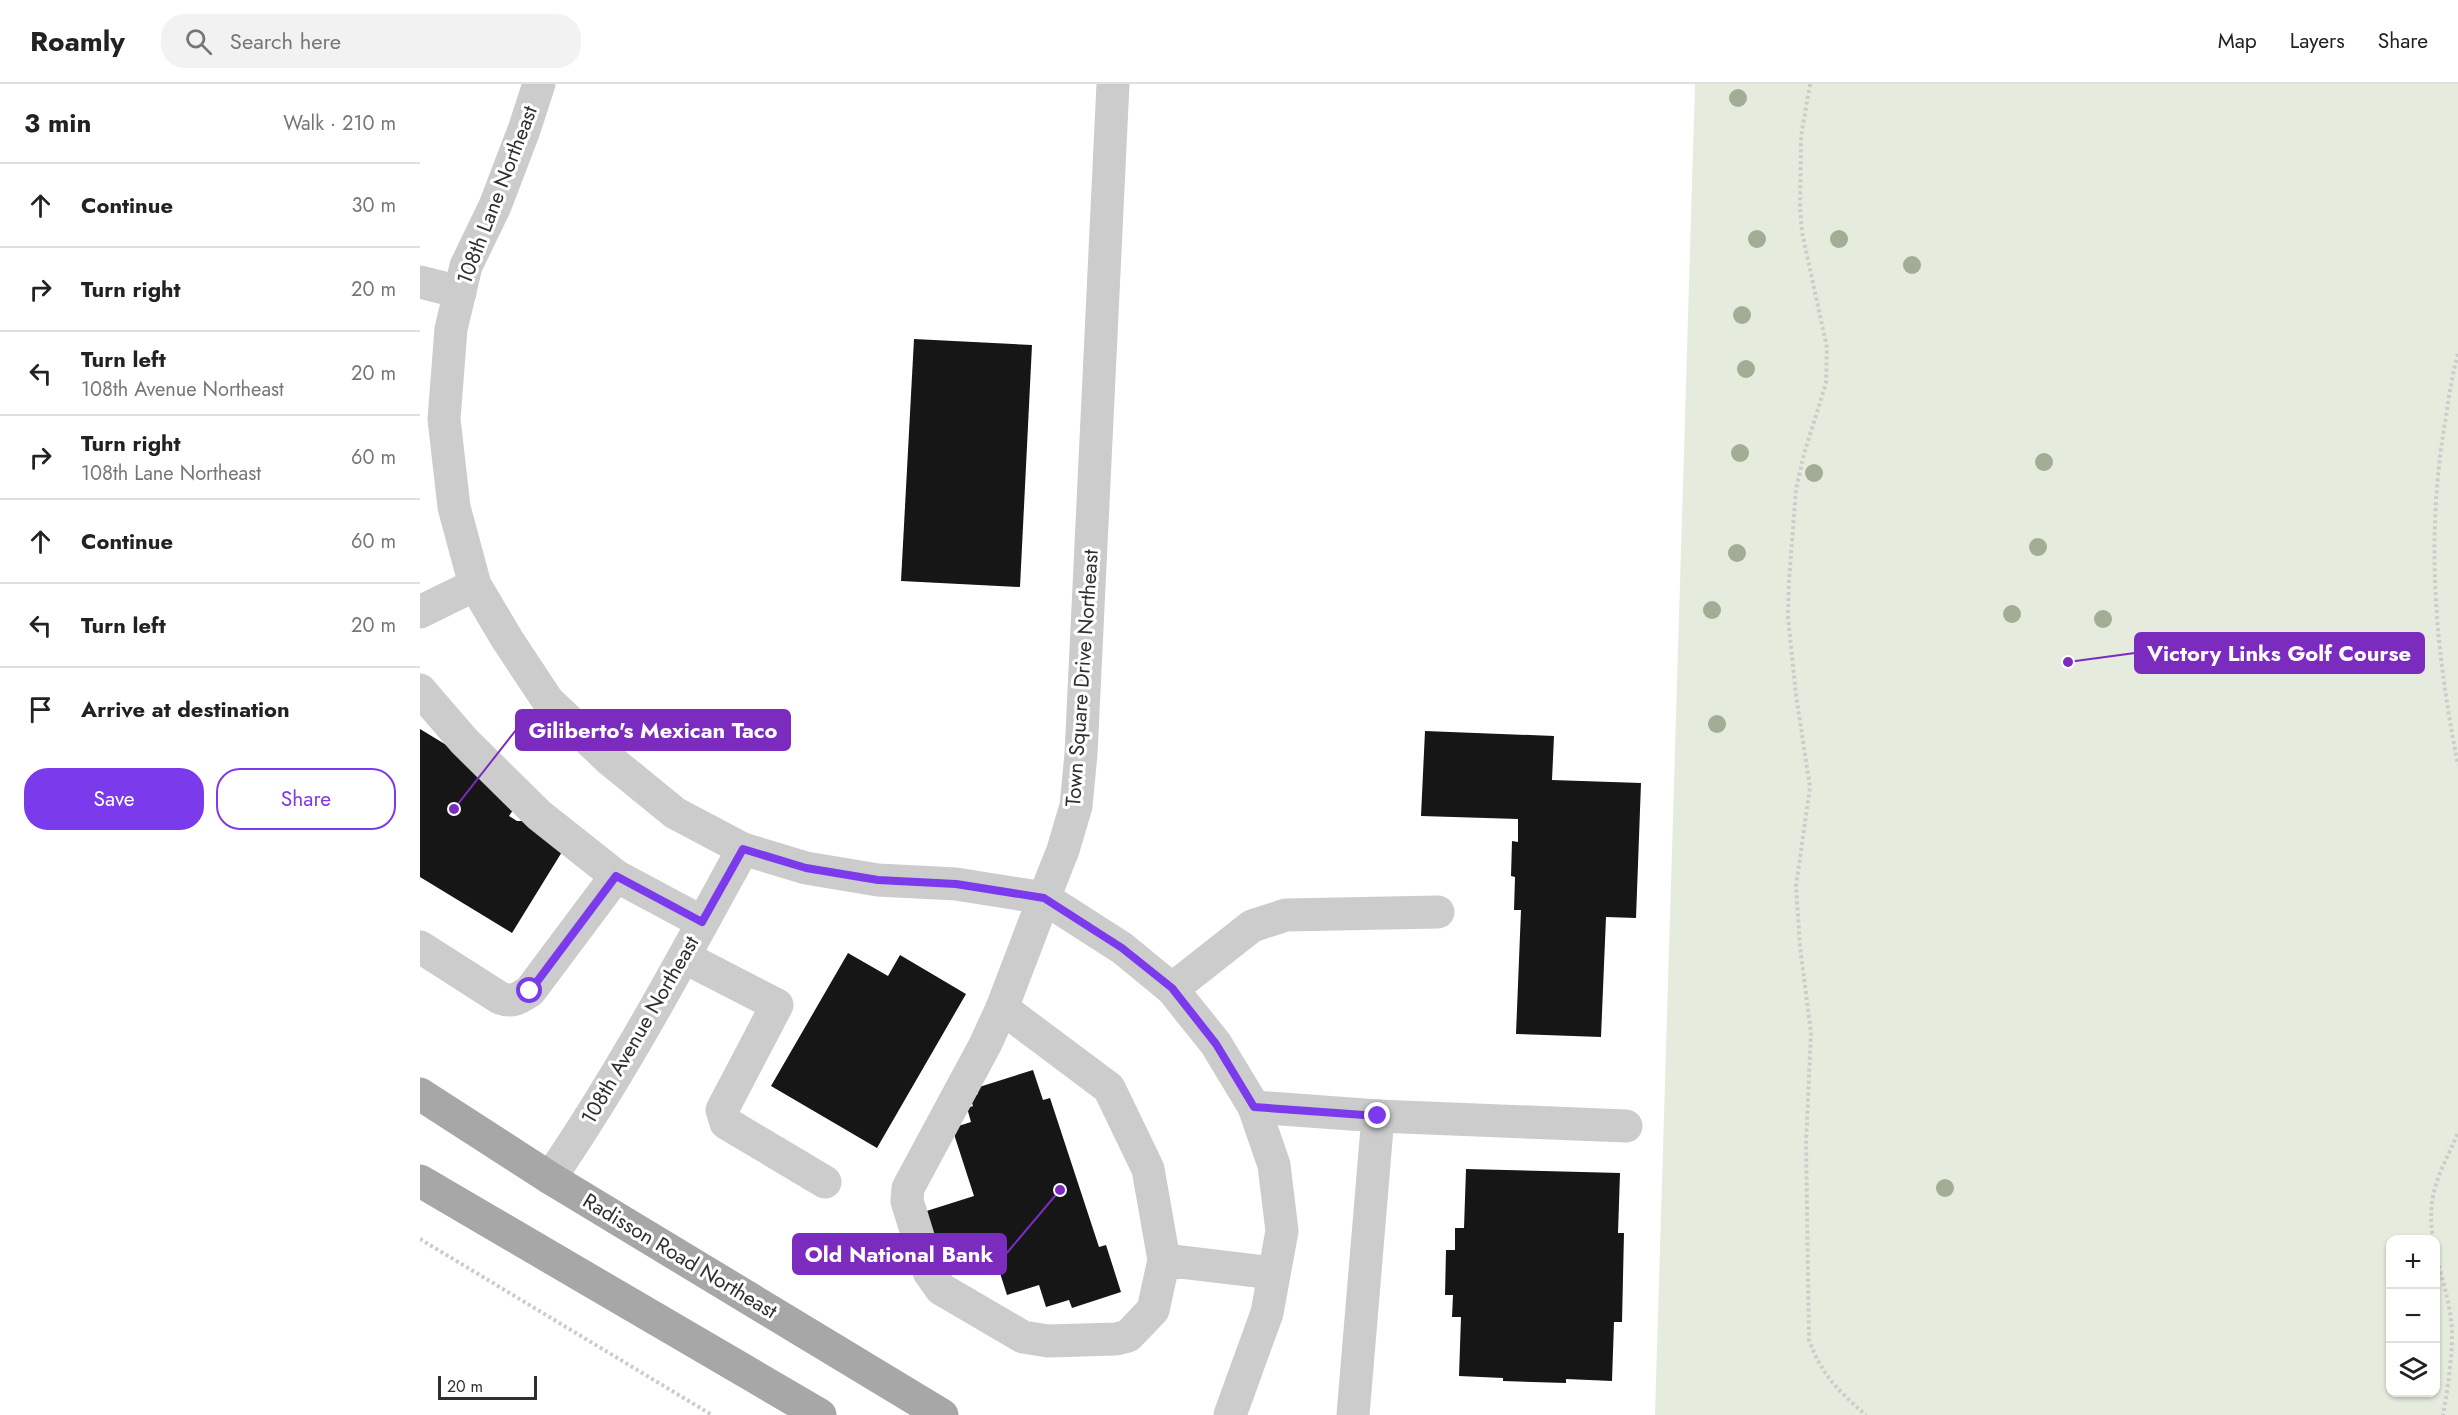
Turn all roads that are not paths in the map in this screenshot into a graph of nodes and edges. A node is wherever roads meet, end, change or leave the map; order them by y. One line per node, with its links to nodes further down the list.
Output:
1 (539, 84): 4 (street, 108th Lane Northeast)
2 (1113, 84): 10 (street, Town Square Drive Northeast)
3 (420, 282): 4 (street)
4 (460, 292): 5 (street, 108th Lane Northeast)
5 (475, 585): 6 (street); 8 (street, 108th Lane Northeast)
6 (420, 612)
7 (420, 690): 9 (street)
8 (743, 849): 10 (street, 108th Lane Northeast); 12 (street, 108th Avenue Northeast)
9 (616, 876): 12 (street); 13 (street)
10 (1044, 898): 15 (street); 16 (street, Town Square Drive Northeast)
11 (1438, 912): 15 (street)
12 (702, 922): 14 (street, 108th Avenue Northeast)
13 (420, 947)
14 (684, 957): 21 (street, 108th Avenue Northeast); 23 (street)
15 (1172, 988): 18 (street)
16 (1002, 1008): 24 (street); 24 (street, Town Square Drive Northeast)
17 (420, 1094): 21 (main road, Radisson Road Northeast)
18 (1254, 1107): 19 (street); 25 (street)
19 (1378, 1116): 20 (street); 29 (street)
20 (1626, 1126)
21 (550, 1178): 27 (main road, Radisson Road Northeast)
22 (420, 1181): 26 (main road)
23 (825, 1182)
24 (1164, 1260): 25 (street)
25 (1274, 1273): 28 (street)
26 (820, 1415)
27 (942, 1415)
28 (1230, 1415)
29 (1353, 1415)

